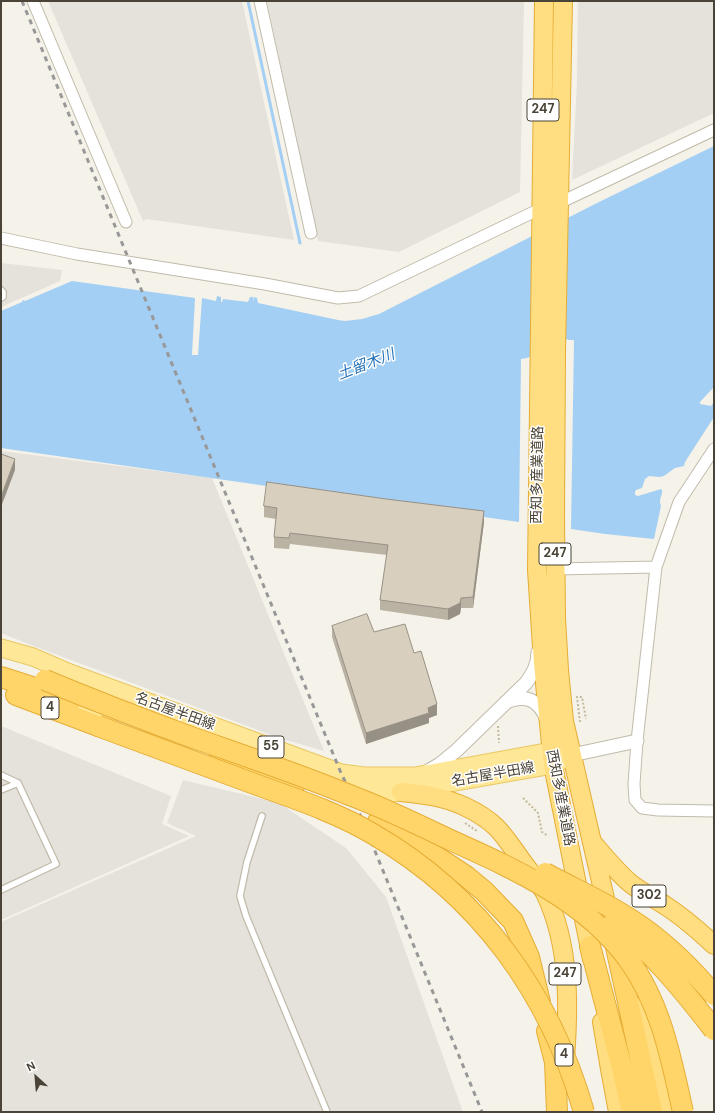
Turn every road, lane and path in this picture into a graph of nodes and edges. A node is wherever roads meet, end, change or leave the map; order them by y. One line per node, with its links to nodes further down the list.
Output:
1 (33, 1): 7 (street)
2 (260, 1): 8 (street)
3 (544, 1): 6 (highway, 西知多産業道路 / 247)
4 (563, 1): 6 (highway, 西知多産業道路 / 247)
5 (714, 130): 6 (street)
6 (550, 210): 9 (street); 14 (highway, 西知多産業道路 / 247); 15 (highway, 西知多産業道路 / 247)
7 (126, 222)
8 (311, 233)
9 (1, 238)
10 (1, 290): 11 (lane)
11 (1, 298)
12 (714, 449): 13 (street)
13 (656, 567): 14 (street); 27 (street)
14 (555, 569): 31 (highway, 西知多産業道路 / 247)
15 (537, 570): 21 (street); 26 (highway, 西知多産業道路 / 247)
16 (1, 648): 35 (main road, 名古屋半田線 / 55)
17 (1, 663): 19 (highway, 4)
18 (1, 677): 25 (highway)
19 (45, 680): 44 (highway, bridge); 60 (highway, bridge)
20 (1, 688): 25 (main road, 名古屋半田線 / 55); 28 (highway, 4, bridge)
21 (506, 702): 26 (street); 30 (street)
22 (497, 719): 29 (path)
23 (586, 719): 24 (path)
24 (580, 722)
25 (151, 724): 38 (main road, 名古屋半田線 / 55)
26 (548, 724): 32 (highway, 西知多産業道路 / 247)
27 (637, 741): 31 (street); 40 (street)
28 (145, 743): 50 (highway, bridge); 53 (highway, bridge)
29 (499, 743)
30 (463, 745): 33 (street); 35 (street)
31 (572, 755): 32 (main road, 名古屋半田線 / 55); 43 (highway, 西知多産業道路 / 247)
32 (552, 758): 33 (main road, 名古屋半田線 / 55); 38 (main road, 名古屋半田線 / 55); 48 (highway, 西知多産業道路 / 247)
33 (473, 766): 35 (main road, 名古屋半田線 / 55)
34 (1, 775): 36 (lane)
35 (415, 776)
36 (18, 782): 37 (lane); 45 (lane)
37 (1, 790)
38 (401, 792): 53 (highway, 247)
39 (523, 798): 42 (path)
40 (712, 811)
41 (262, 816): 52 (lane)
42 (548, 836)
43 (591, 840): 46 (highway, 西知多産業道路 / 247); 47 (highway, 302)
44 (567, 885): 49 (highway, bridge); 51 (highway, bridge)
45 (1, 890)
46 (614, 938): 58 (highway, 西知多産業道路 / 247); 59 (highway, 西知多産業道路 / 247)
47 (714, 945)
48 (590, 946): 56 (highway, 西知多産業道路 / 247); 57 (highway, 西知多産業道路 / 247)
49 (714, 996)
50 (537, 1001): 54 (highway, bridge); 55 (highway, 4, bridge)
51 (714, 1030)
52 (326, 1112)
53 (557, 1112)
54 (576, 1112)
55 (584, 1112)
56 (618, 1112)
57 (632, 1112)
58 (652, 1112)
59 (667, 1112)
60 (683, 1112)

